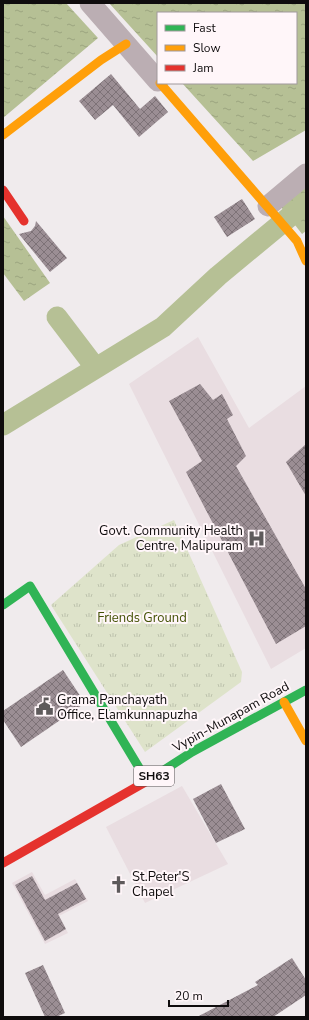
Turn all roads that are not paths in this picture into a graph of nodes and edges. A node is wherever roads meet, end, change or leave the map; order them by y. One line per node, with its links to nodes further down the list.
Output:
1 (90, 3): 2 (street)
2 (126, 44): 3 (street); 5 (street)
3 (157, 80)
4 (161, 84): 8 (street)
5 (3, 135)
6 (306, 174): 8 (street)
7 (3, 190): 9 (street)
8 (268, 206): 10 (street)
9 (24, 221)
10 (302, 238): 11 (street)
11 (306, 261)
12 (3, 604): 16 (street)
13 (306, 690): 14 (street, Vypin-Munapam Road / SH63)
14 (284, 702): 15 (street); 16 (street, Vypin-Munapam Road / SH63)
15 (306, 741)
16 (147, 781): 17 (street, Vypin-Munapam Road / SH63)
17 (3, 863)

